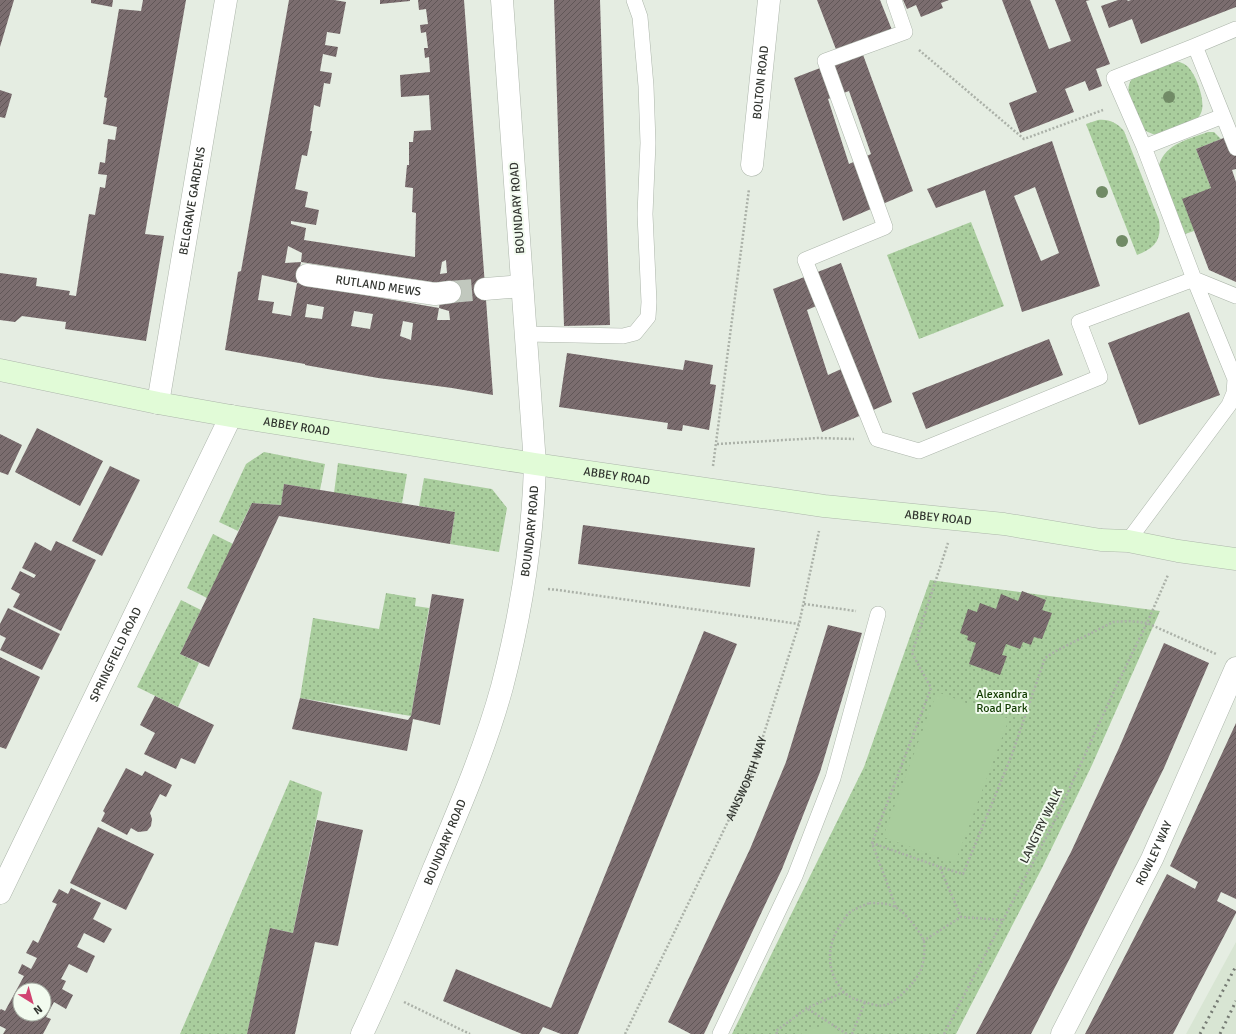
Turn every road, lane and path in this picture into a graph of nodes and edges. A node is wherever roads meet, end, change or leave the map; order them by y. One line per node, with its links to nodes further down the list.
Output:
1 (226, 0): 23 (street, BELGRAVE GARDENS)
2 (502, 0): 16 (street, BOUNDARY ROAD)
3 (634, 0): 20 (lane)
4 (769, 0): 13 (street, BOLTON ROAD)
5 (894, 0): 7 (lane)
6 (1236, 29): 8 (lane)
7 (900, 34): 9 (path); 25 (lane)
8 (1195, 46): 9 (lane); 10 (lane)
9 (1124, 102): 11 (lane)
10 (1223, 116): 11 (lane); 12 (lane)
11 (1144, 147): 15 (lane)
12 (1236, 148)
13 (752, 165): 26 (path)
14 (307, 275): 18 (street, RUTLAND MEWS)
15 (1194, 279): 19 (lane); 22 (lane); 25 (lane)
16 (522, 286): 17 (street); 20 (street, BOUNDARY ROAD)
17 (485, 289)
18 (450, 292)
19 (1236, 296)
20 (526, 334): 27 (street, BOUNDARY ROAD)
21 (0, 370): 23 (main road, ABBEY ROAD)
22 (1235, 379): 31 (lane)
23 (158, 403): 24 (main road, ABBEY ROAD)
24 (230, 416): 27 (main road, ABBEY ROAD); 42 (street, SPRINGFIELD ROAD)
25 (877, 439): 26 (path)
26 (717, 444): 28 (path)
27 (535, 464): 28 (main road, ABBEY ROAD); 34 (street, BOUNDARY ROAD)
28 (709, 490): 29 (main road, ABBEY ROAD)
29 (824, 506): 30 (main road, ABBEY ROAD); 35 (path, AINSWORTH WAY)
30 (955, 519): 31 (main road, ABBEY ROAD); 40 (path)
31 (1128, 541): 32 (main road, ABBEY ROAD)
32 (1178, 551): 33 (main road, ABBEY ROAD); 37 (path, LANGTRY WALK)
33 (1236, 559)
34 (523, 589): 38 (path); 47 (street, BOUNDARY ROAD)
35 (804, 604): 36 (path); 38 (path, AINSWORTH WAY)
36 (878, 614): 54 (lane)
37 (1147, 623): 39 (path); 41 (path); 45 (path, LANGTRY WALK)
38 (799, 624): 53 (path, AINSWORTH WAY)
39 (1229, 662): 59 (street, ROWLEY WAY)
40 (872, 843): 41 (path); 43 (path)
41 (940, 867): 44 (path)
42 (0, 893)
43 (896, 907): 46 (path); 48 (path)
44 (961, 917): 45 (path); 46 (path)
45 (1003, 920): 58 (path, LANGTRY WALK)
46 (924, 941): 49 (path)
47 (382, 992): 51 (street, BOUNDARY ROAD); 52 (path)
48 (844, 992): 49 (path); 50 (path)
49 (865, 1002): 57 (path)
50 (807, 1008): 55 (path); 56 (path)
51 (362, 1034)
52 (470, 1034)
53 (625, 1034)
54 (720, 1034)
55 (777, 1034)
56 (847, 1034)
57 (852, 1034)
58 (944, 1034)
59 (1062, 1034)

